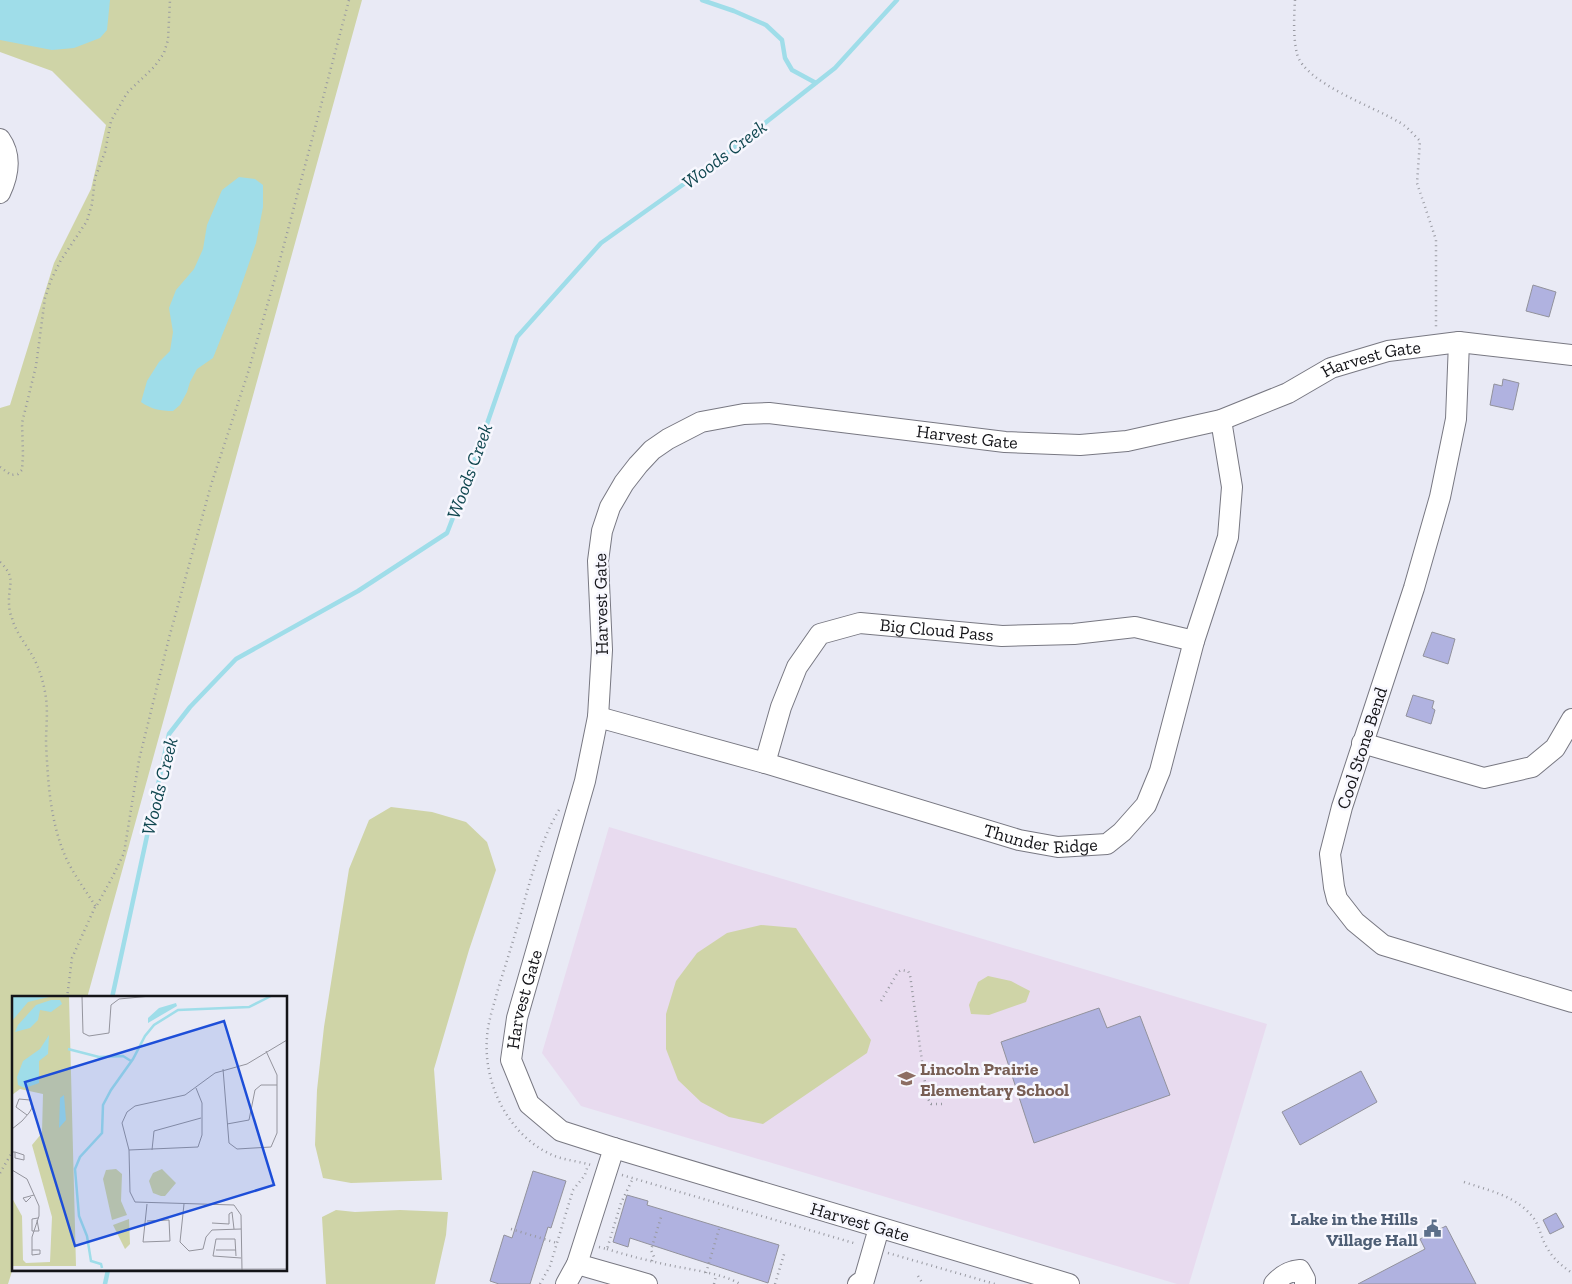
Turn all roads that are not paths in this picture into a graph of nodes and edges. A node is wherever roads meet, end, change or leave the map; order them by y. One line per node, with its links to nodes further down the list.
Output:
1 (0, 139): 2 (street)
2 (0, 193)
3 (1459, 342): 4 (street, Harvest Gate); 5 (street, Harvest Gate); 9 (street, Cool Stone Bend)
4 (1572, 354)
5 (1222, 420): 6 (street, Thunder Ridge); 7 (street, Harvest Gate)
6 (1194, 642): 10 (street, Big Cloud Pass); 10 (street, Thunder Ridge)
7 (598, 717): 10 (street, Thunder Ridge); 12 (street, Harvest Gate)
8 (1572, 719): 9 (street)
9 (1362, 743): 11 (street, Cool Stone Bend)
10 (765, 763)
11 (1572, 1002)
12 (614, 1148): 13 (street, Harvest Gate); 14 (street)
13 (879, 1228): 17 (street); 18 (street, Harvest Gate)
14 (577, 1264): 15 (street); 16 (street)
15 (566, 1284)
16 (647, 1284)
17 (858, 1284)
18 (1070, 1284)
19 (1274, 1284): 20 (street)
20 (1306, 1284)

